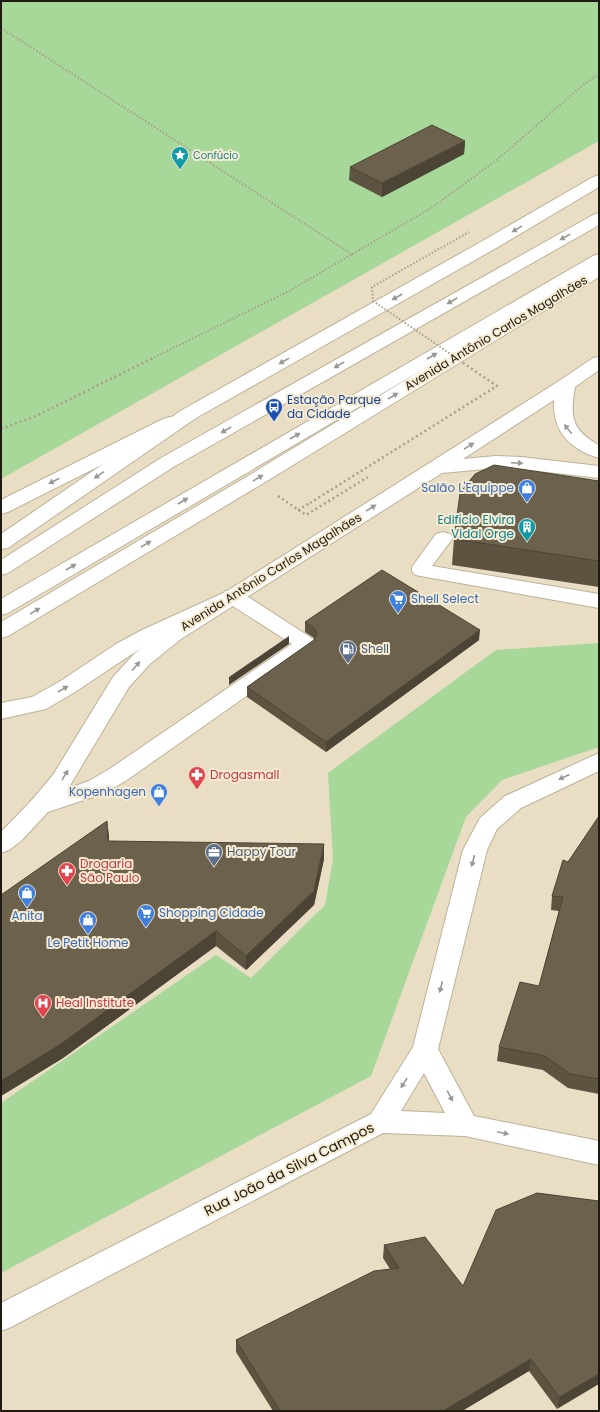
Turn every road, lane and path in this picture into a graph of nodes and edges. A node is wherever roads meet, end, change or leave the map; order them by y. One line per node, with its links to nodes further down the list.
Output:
1 (1, 28): 6 (path)
2 (599, 74): 6 (path)
3 (599, 180): 11 (street, one-way to 11)
4 (599, 218): 22 (lane, one-way to 22)
5 (470, 232): 19 (path, bridge)
6 (353, 255): 12 (path)
7 (599, 259): 25 (lane, one-way to 7)
8 (599, 270): 16 (street, Avenida Antônio Carlos Magalhães, one-way to 8)
9 (599, 362): 10 (street, Avenida Antônio Carlos Magalhães)
10 (566, 385): 13 (street, one-way to 10); 14 (street, Avenida Antônio Carlos Magalhães, one-way to 10)
11 (189, 414): 18 (street, one-way to 18); 21 (street, one-way to 21)
12 (1, 429)
13 (599, 452)
14 (436, 467): 15 (street, one-way to 15); 17 (street, Avenida Antônio Carlos Magalhães)
15 (599, 472)
16 (255, 480): 19 (path); 26 (street, Avenida Antônio Carlos Magalhães, one-way to 16)
17 (404, 488): 19 (path); 23 (street, Avenida Antônio Carlos Magalhães, one-way to 17)
18 (1, 508)
19 (298, 510)
20 (443, 538): 24 (lane)
21 (1, 543)
22 (1, 569)
23 (232, 596): 27 (street, one-way to 23); 31 (street, Avenida Antônio Carlos Magalhães, one-way to 23); 31 (lane)
24 (599, 600)
25 (1, 608)
26 (1, 631)
27 (38, 704): 28 (street); 29 (street)
28 (1, 711)
29 (1, 720)
30 (599, 761): 33 (street, one-way to 33)
31 (39, 807): 32 (street, Avenida Antônio Carlos Magalhães)
32 (1, 844)
33 (425, 1049): 34 (street, one-way to 34); 35 (street, one-way to 35)
34 (380, 1122): 35 (street, Rua João da Silva Campos); 37 (street, Rua João da Silva Campos)
35 (465, 1125): 36 (street, Rua João da Silva Campos, one-way to 36)
36 (599, 1153)
37 (1, 1318)

